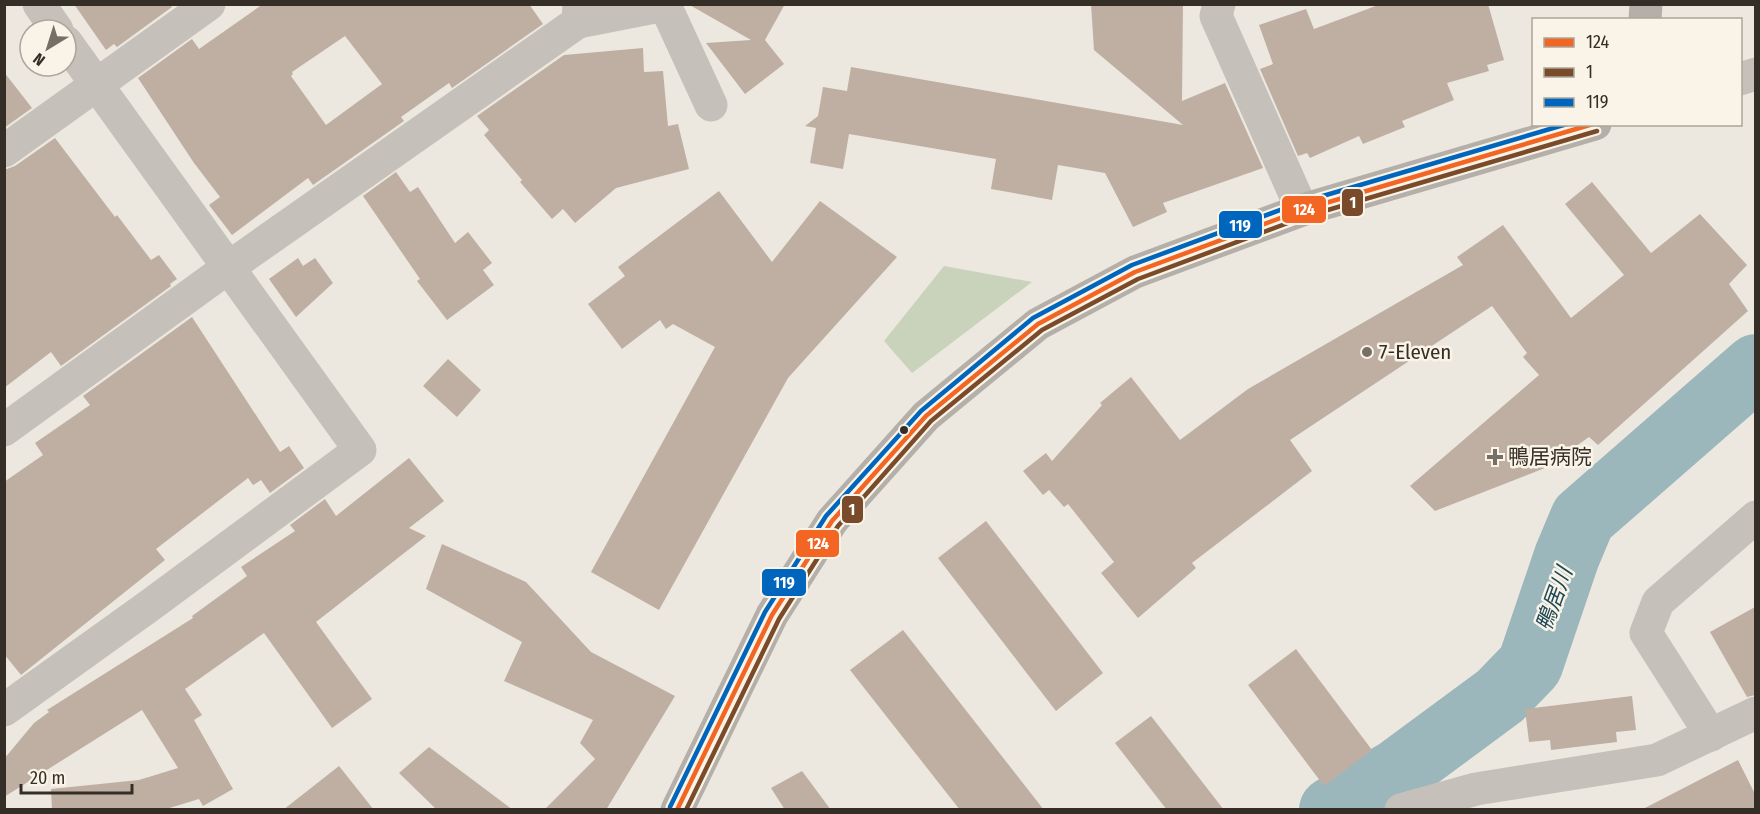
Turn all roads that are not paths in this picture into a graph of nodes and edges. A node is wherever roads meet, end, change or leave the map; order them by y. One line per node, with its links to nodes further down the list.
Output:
1 (39, 4): 5 (street)
2 (209, 4): 7 (street)
3 (1219, 4): 11 (street)
4 (579, 13): 8 (street); 12 (street)
5 (49, 18)
6 (78, 59): 7 (street)
7 (96, 85): 10 (street); 12 (street)
8 (711, 105)
9 (1588, 126): 11 (main road)
10 (4, 151)
11 (1302, 210): 19 (main road)
12 (229, 267): 13 (street); 15 (street)
13 (4, 430)
14 (1755, 517): 17 (street)
15 (4, 710)
16 (1755, 713): 17 (street)
17 (1710, 735): 18 (street)
18 (1481, 799): 20 (street)
19 (677, 810)
20 (1401, 810)

